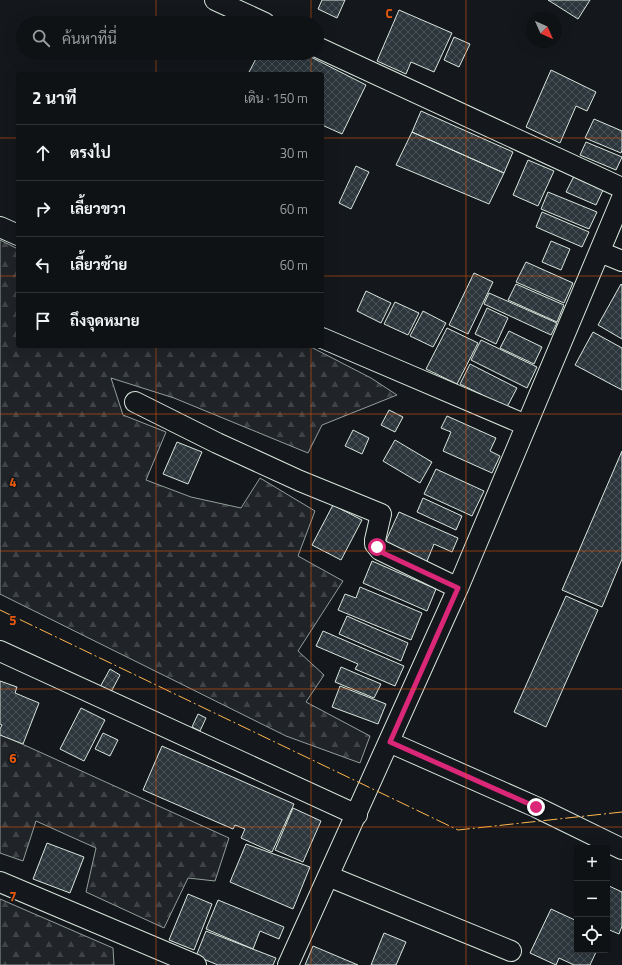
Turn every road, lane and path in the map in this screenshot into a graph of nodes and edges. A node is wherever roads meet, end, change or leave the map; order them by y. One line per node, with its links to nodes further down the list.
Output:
1 (215, 0): 2 (street)
2 (250, 16)
3 (324, 50): 4 (street)
4 (622, 188)
5 (622, 198): 8 (street)
6 (0, 227): 7 (street)
7 (16, 234)
8 (600, 252): 9 (street); 12 (street)
9 (622, 261)
10 (324, 339): 12 (street)
11 (136, 402): 13 (street)
12 (526, 425): 13 (street)
13 (458, 588): 15 (street)
14 (0, 650): 16 (street)
15 (390, 742): 16 (street); 17 (street)
16 (357, 814): 18 (street)
17 (622, 849)
18 (328, 876): 20 (street); 22 (street)
19 (0, 882): 21 (street)
20 (511, 951)
21 (196, 965)
22 (288, 965)

